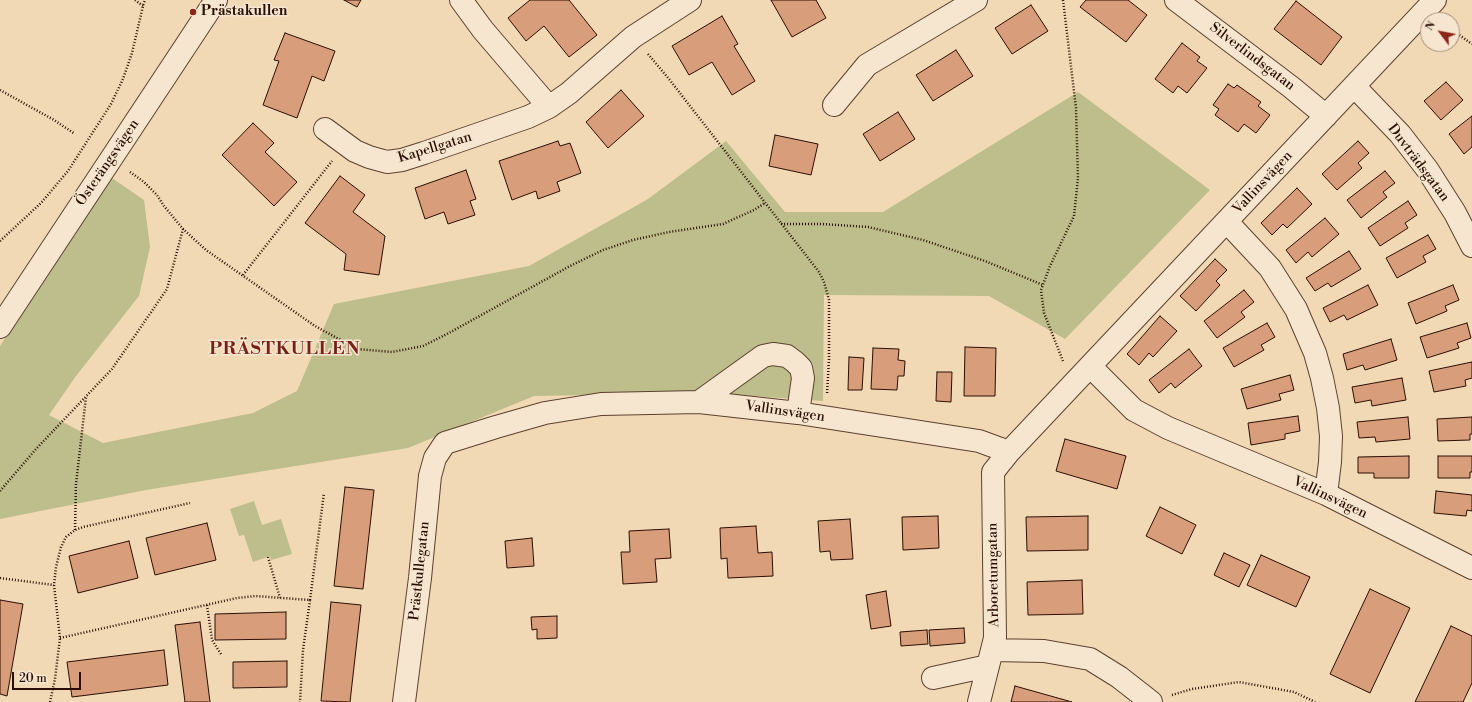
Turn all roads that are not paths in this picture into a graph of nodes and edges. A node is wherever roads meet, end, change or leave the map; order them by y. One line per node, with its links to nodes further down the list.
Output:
1 (202, 0): 15 (street, Österängsvägen)
2 (216, 0): 16 (street, Österängsvägen)
3 (461, 0): 10 (street)
4 (690, 0): 10 (street, Kapellgatan)
5 (976, 0): 9 (street)
6 (1176, 0): 11 (street, Silverlindsgatan)
7 (1435, 0): 8 (street, Vallinsvägen)
8 (1354, 86): 11 (street, Vallinsvägen); 14 (street, Duvträdsgatan)
9 (834, 105)
10 (549, 107): 12 (street, Kapellgatan)
11 (1326, 116): 13 (street, Vallinsvägen)
12 (325, 129)
13 (1227, 222): 17 (street, Vallinsvägen); 22 (street)
14 (1472, 246)
15 (0, 302)
16 (0, 327)
17 (1090, 366): 21 (street, Vallinsvägen); 22 (street, Vallinsvägen)
18 (699, 402): 19 (street, Vallinsvägen); 19 (street); 20 (street, Vallinsvägen)
19 (798, 413): 21 (street, Vallinsvägen)
20 (445, 444): 27 (street, Prästkullegatan)
21 (1010, 452): 24 (street, Arboretumgatan)
22 (1326, 494): 23 (street, Vallinsvägen)
23 (1472, 568)
24 (990, 658): 25 (street); 26 (street); 28 (street, Arboretumgatan)
25 (933, 678)
26 (1151, 701)
27 (404, 702)
28 (979, 702)

